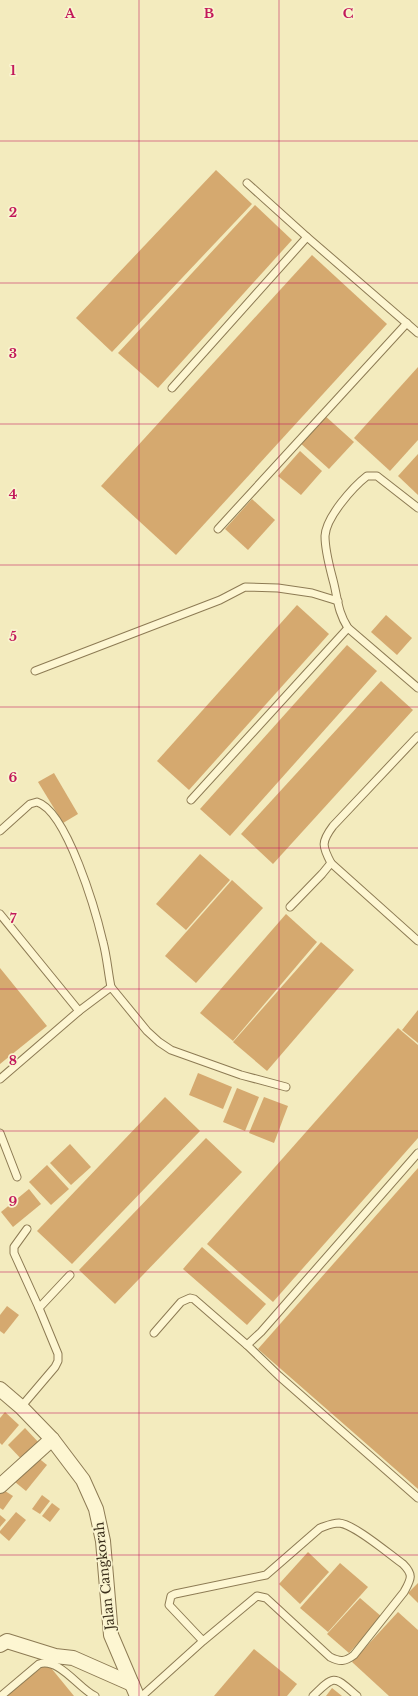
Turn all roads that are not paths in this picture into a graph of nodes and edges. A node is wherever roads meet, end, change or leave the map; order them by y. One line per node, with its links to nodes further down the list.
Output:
1 (247, 184): 2 (lane)
2 (307, 238): 3 (lane); 5 (lane)
3 (407, 323): 4 (lane); 7 (lane)
4 (418, 333)
5 (172, 388)
6 (418, 508): 8 (lane)
7 (218, 529)
8 (338, 601): 9 (lane); 10 (lane)
9 (348, 628): 11 (lane); 13 (lane)
10 (35, 671)
11 (418, 688)
12 (418, 736): 15 (lane)
13 (191, 800)
14 (0, 831): 19 (lane)
15 (331, 863): 16 (lane); 18 (lane)
16 (290, 907)
17 (0, 914): 20 (lane)
18 (418, 941)
19 (111, 987): 20 (lane); 22 (lane)
20 (79, 1011): 21 (lane)
21 (0, 1079)
22 (286, 1087)
23 (0, 1133): 25 (lane)
24 (418, 1153): 30 (lane)
25 (17, 1177)
26 (27, 1229): 28 (lane)
27 (70, 1276): 28 (lane)
28 (38, 1308): 32 (lane)
29 (154, 1333): 30 (lane)
30 (247, 1345): 35 (lane)
31 (0, 1389): 32 (street, Jalan Cangkorah)
32 (22, 1407): 33 (street, Jalan Cangkorah)
33 (52, 1439): 34 (street); 38 (street, Jalan Cangkorah)
34 (0, 1486)
35 (418, 1498)
36 (203, 1641): 36 (lane); 41 (lane)
37 (0, 1645): 38 (street)
38 (135, 1690)
39 (1, 1696): 40 (lane)
40 (95, 1696)
41 (142, 1696)
42 (313, 1696): 43 (lane)
43 (357, 1696)

